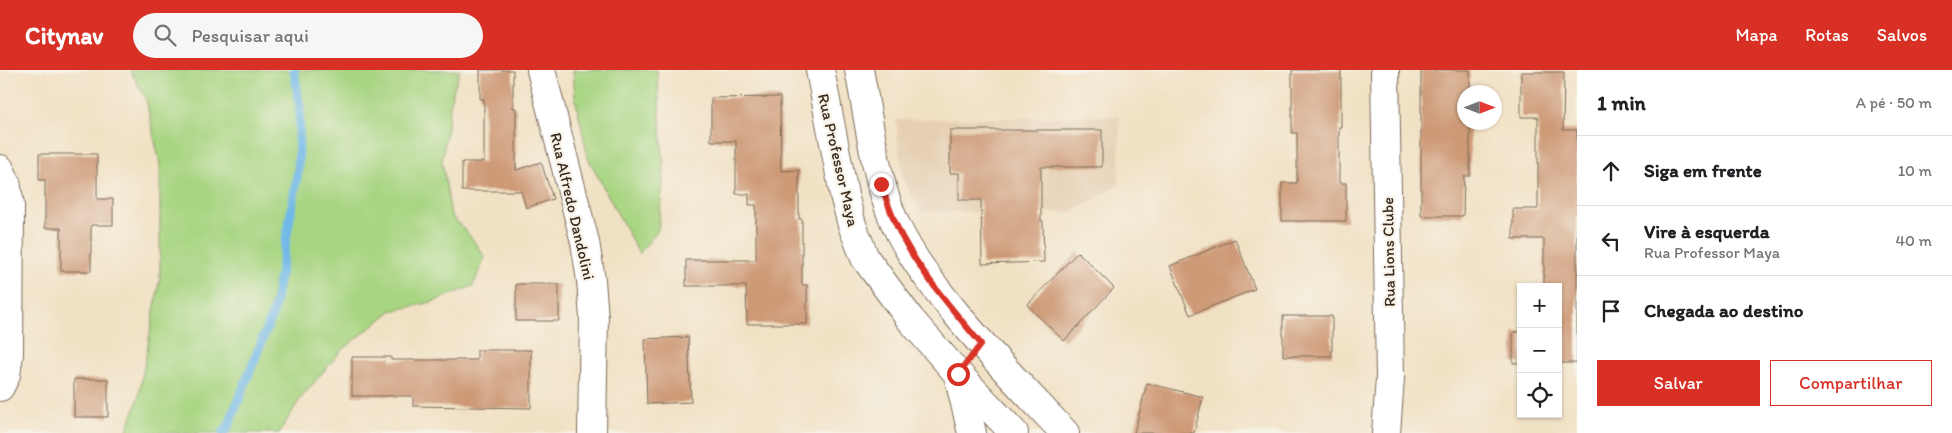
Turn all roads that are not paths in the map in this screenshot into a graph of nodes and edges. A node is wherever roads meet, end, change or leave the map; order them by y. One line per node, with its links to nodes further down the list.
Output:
1 (541, 70): 9 (street, Rua Alfredo Dandolini)
2 (821, 70): 7 (street, Rua Professor Maya)
3 (859, 70): 6 (street)
4 (1384, 70): 13 (street, Rua Lions Clube)
5 (0, 169): 8 (street)
6 (981, 344): 7 (street); 12 (street)
7 (958, 374): 10 (street); 11 (street, Rua Professor Maya)
8 (0, 387)
9 (592, 433)
10 (972, 433)
11 (1014, 433)
12 (1065, 433)
13 (1386, 433)

